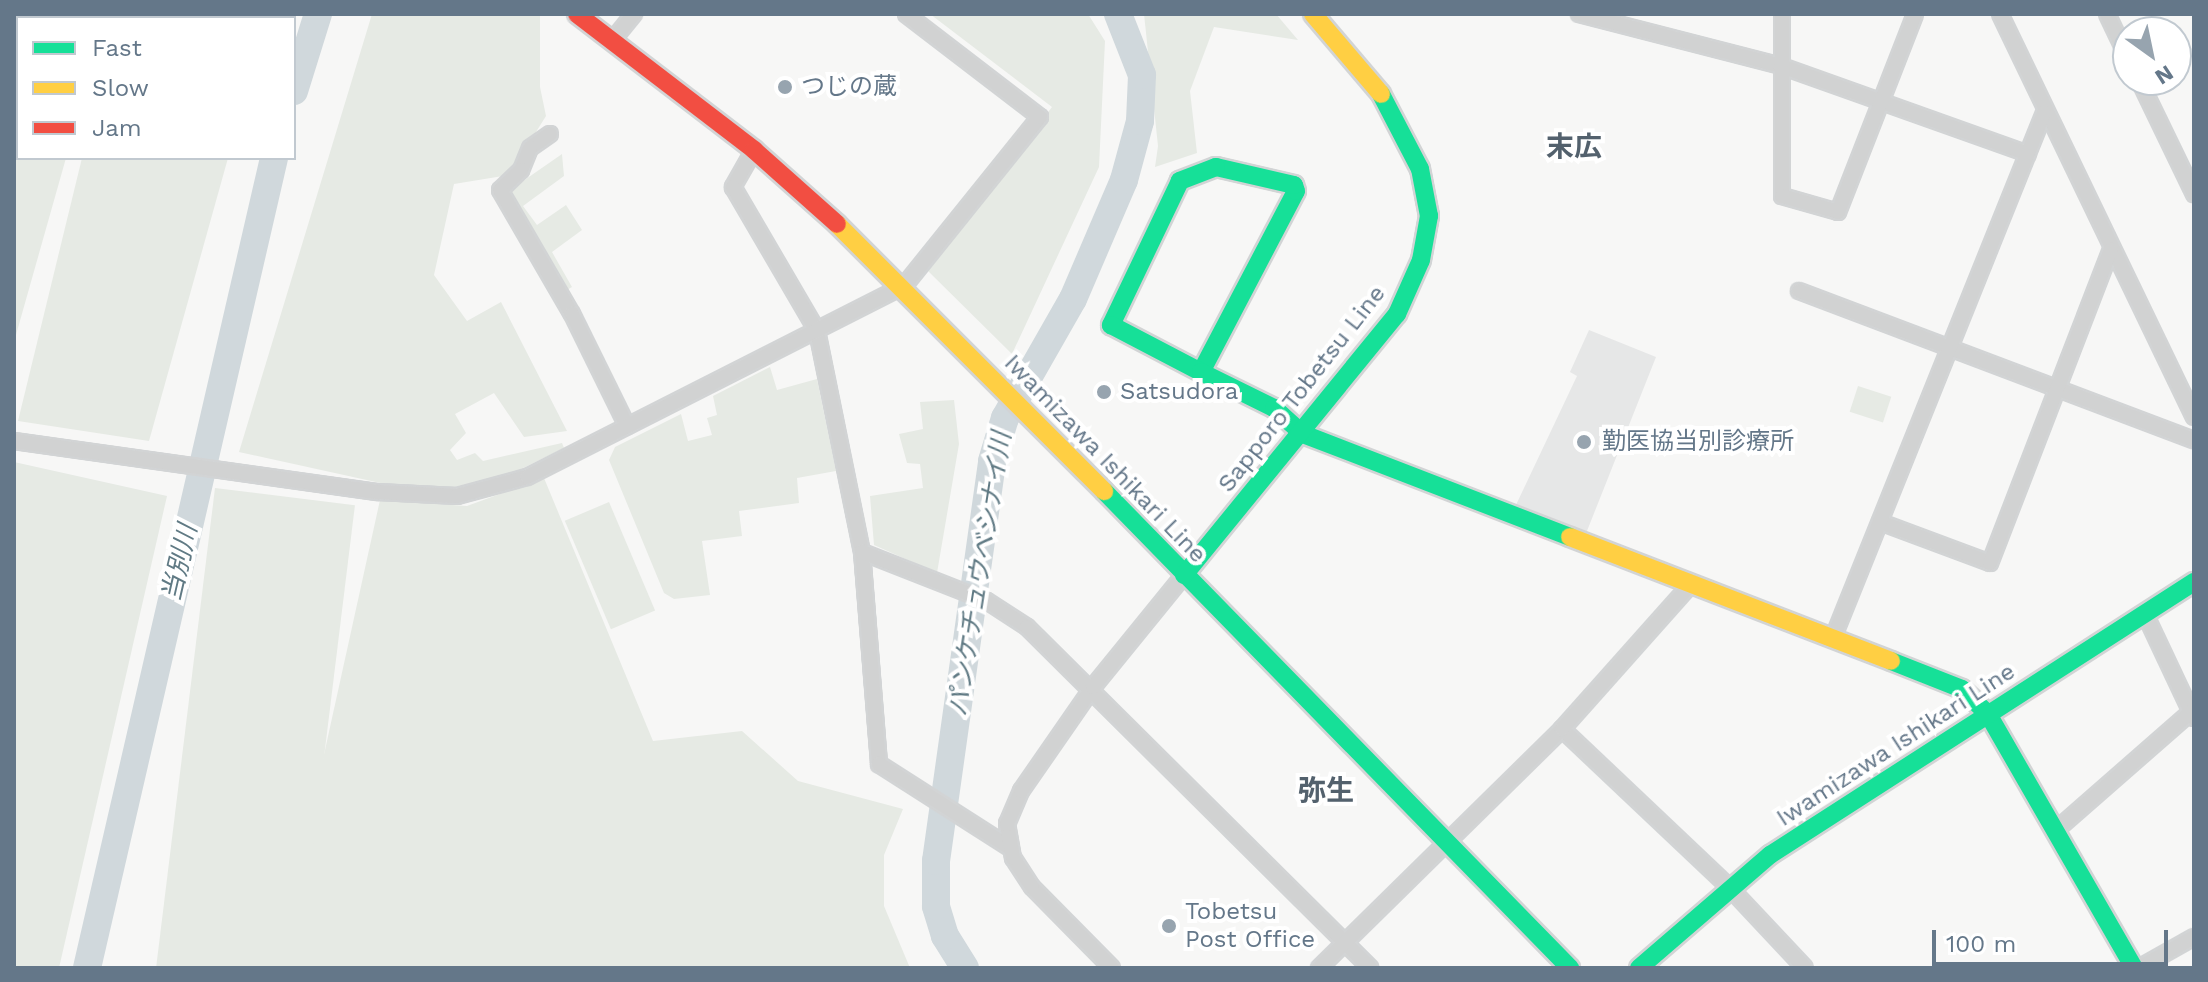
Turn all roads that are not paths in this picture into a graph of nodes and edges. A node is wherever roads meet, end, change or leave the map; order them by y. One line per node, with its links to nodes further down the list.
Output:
1 (577, 14): 9 (main road, Iwamizawa Ishikari Line)
2 (634, 14): 9 (street)
3 (906, 14): 19 (street)
4 (1313, 14): 27 (main road, Sapporo Tobetsu Line)
5 (1579, 14): 10 (street)
6 (1782, 14): 10 (street)
7 (1915, 14): 12 (street)
8 (2000, 14): 13 (street)
9 (612, 41): 15 (main road, Iwamizawa Ishikari Line)
10 (1781, 66): 12 (street); 12 (street)
11 (2147, 96): 17 (street)
12 (1881, 101): 16 (street)
13 (2044, 113): 16 (street); 18 (street)
14 (550, 134): 26 (street)
15 (754, 150): 19 (main road, Iwamizawa Ishikari Line); 21 (street)
16 (2028, 154): 22 (street)
17 (2194, 194)
18 (2111, 250): 24 (street); 25 (street)
19 (904, 286): 21 (street); 32 (main road, Iwamizawa Ishikari Line)
20 (1799, 291): 22 (street)
21 (817, 331): 26 (street); 31 (street)
22 (1949, 350): 24 (street); 30 (street)
23 (1201, 372): 23 (main road); 27 (main road)
24 (2058, 390): 28 (street); 30 (street)
25 (2194, 417)
26 (627, 426): 29 (street)
27 (1303, 434): 32 (main road, Sapporo Tobetsu Line); 34 (main road)
28 (2194, 440)
29 (14, 441)
30 (1880, 522): 36 (street)
31 (862, 552): 37 (street); 43 (street)
32 (1184, 575): 37 (street); 42 (main road, Iwamizawa Ishikari Line)
33 (2194, 582): 35 (main road, Iwamizawa Ishikari Line)
34 (1692, 583): 36 (main road); 40 (street)
35 (2145, 614): 38 (main road, Iwamizawa Ishikari Line); 39 (street)
36 (1833, 638): 38 (main road)
37 (1093, 687): 43 (street); 46 (street)
38 (1988, 714): 41 (main road); 44 (main road, Iwamizawa Ishikari Line)
39 (2193, 715): 41 (street)
40 (1562, 729): 42 (street); 44 (street)
41 (2055, 831): 53 (main road)
42 (1448, 844): 46 (street); 50 (main road, Iwamizawa Ishikari Line)
43 (1009, 847): 47 (street)
44 (1728, 886): 51 (main road, Iwamizawa Ishikari Line); 52 (street)
45 (2194, 937): 53 (street)
46 (1345, 942): 48 (street); 49 (street)
47 (1112, 968)
48 (1319, 968)
49 (1370, 968)
50 (1570, 968)
51 (1639, 968)
52 (1805, 968)
53 (2136, 968)

